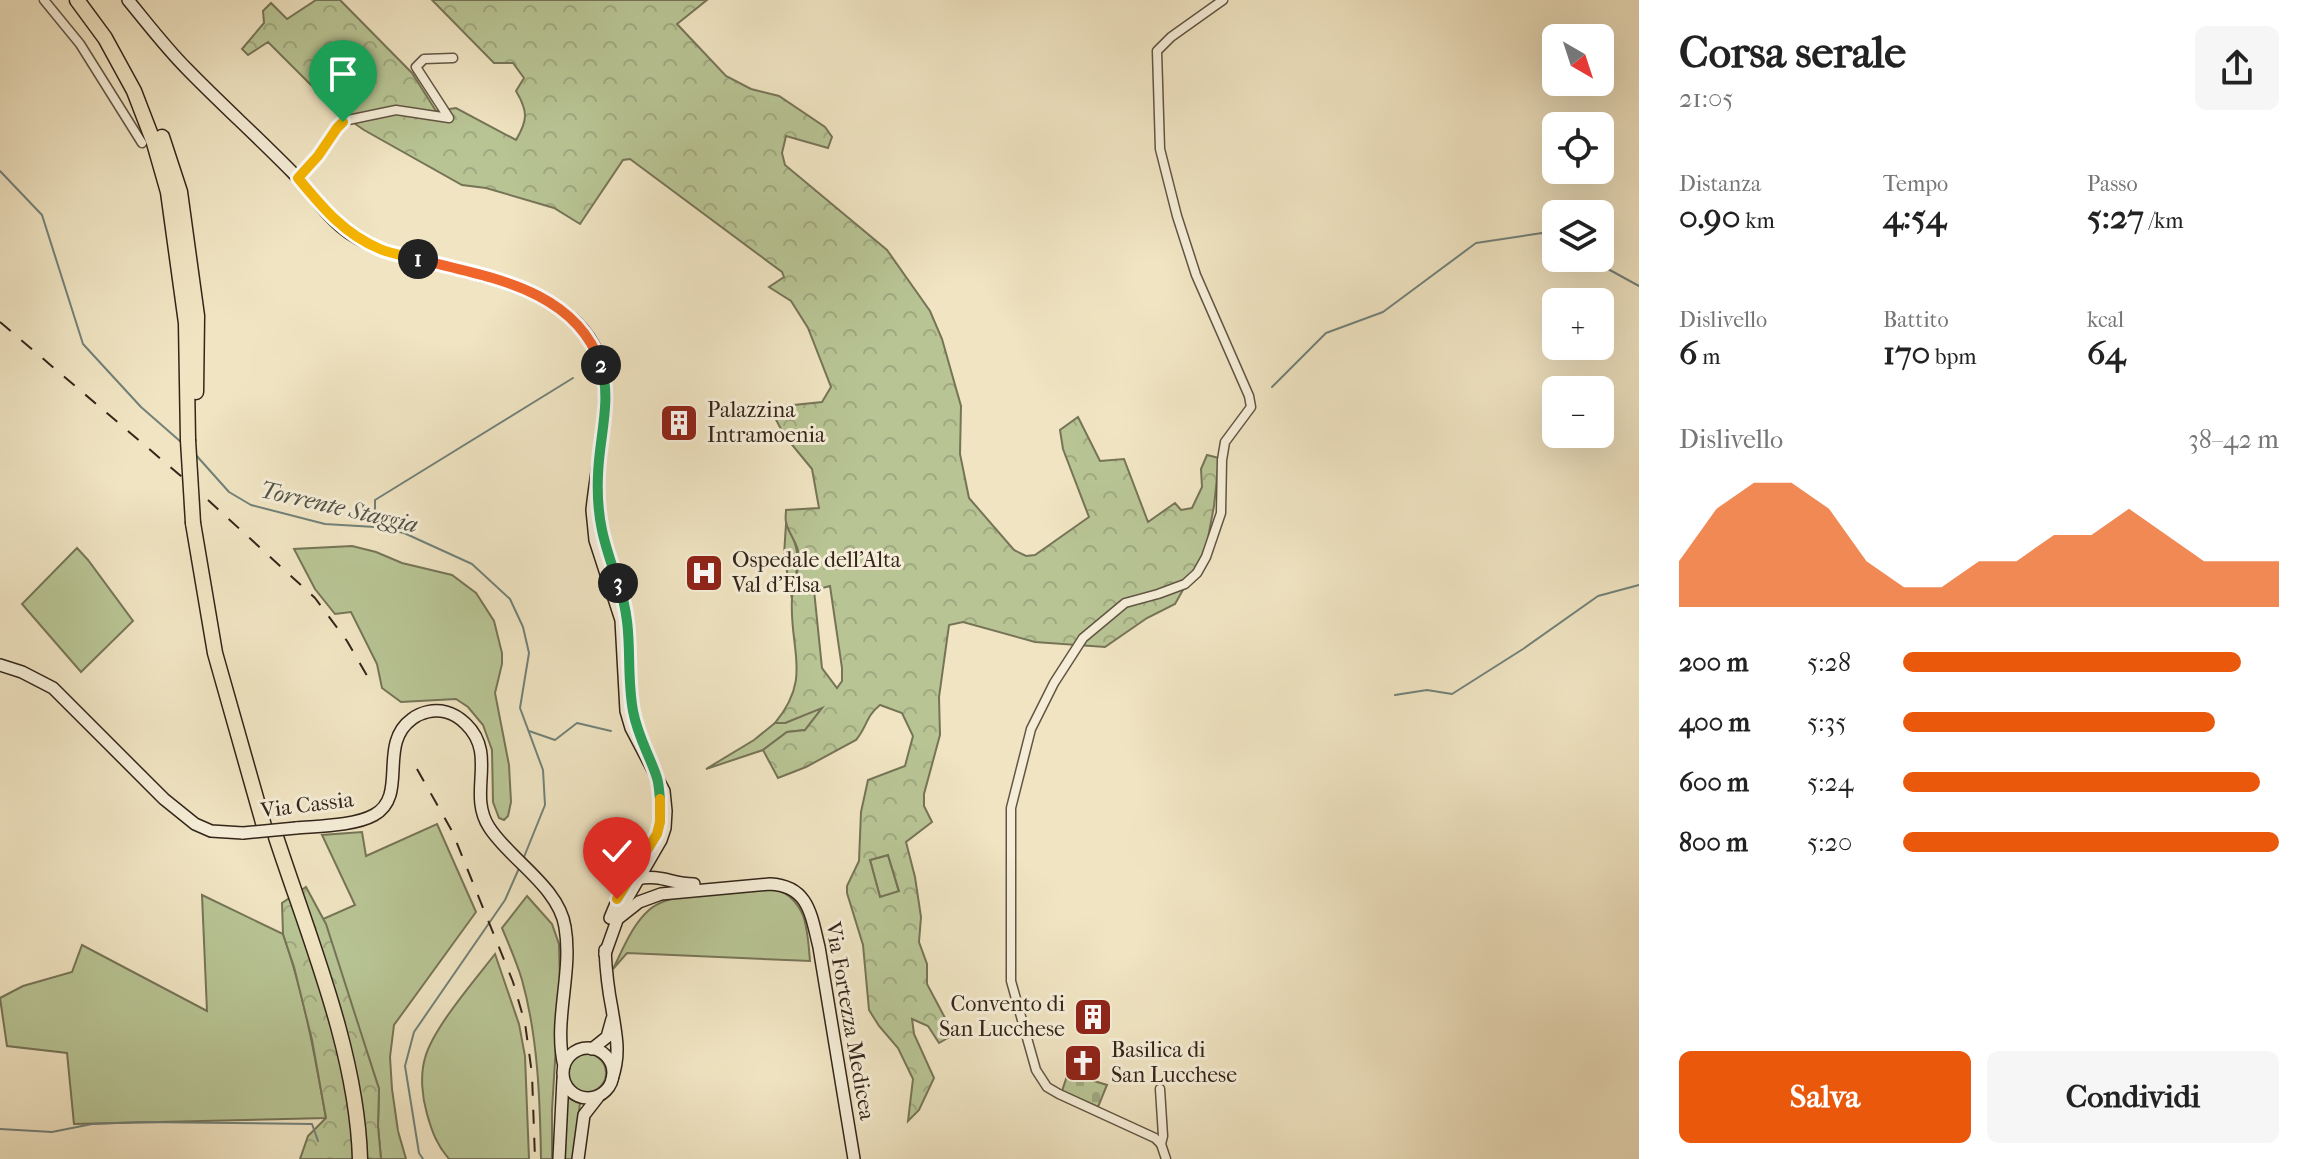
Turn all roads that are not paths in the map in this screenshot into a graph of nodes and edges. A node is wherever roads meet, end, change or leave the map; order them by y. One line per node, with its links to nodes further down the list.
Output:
1 (44, 0): 7 (street)
2 (77, 0): 9 (highway)
3 (88, 0): 9 (highway)
4 (128, 0): 8 (main road)
5 (1223, 0): 27 (street)
6 (453, 58): 8 (street)
7 (142, 143)
8 (298, 178): 10 (main road)
9 (192, 440): 14 (highway, bridge)
10 (598, 474): 12 (main road); 12 (main road)
11 (0, 665): 21 (main road, Via Cassia, bridge)
12 (641, 742): 13 (main road)
13 (657, 779): 15 (main road); 19 (main road)
14 (270, 831): 28 (highway); 29 (highway)
15 (652, 859): 16 (main road); 17 (main road)
16 (662, 877): 17 (main road); 18 (main road)
17 (639, 879): 19 (main road)
18 (786, 885): 19 (main road); 32 (main road, Via Fortezza Medicea)
19 (615, 915): 20 (main road)
20 (613, 1014): 22 (main road); 24 (main road)
21 (563, 1020): 22 (main road); 23 (main road, Via Cassia)
22 (586, 1049): 23 (main road); 24 (main road)
23 (564, 1072): 26 (main road); 30 (main road, Via Cassia)
24 (612, 1079): 26 (main road)
25 (1160, 1089): 27 (street)
26 (600, 1095): 31 (main road)
27 (1161, 1144): 33 (street)
28 (352, 1159)
29 (360, 1159)
30 (559, 1159)
31 (578, 1159)
32 (854, 1159)
33 (1166, 1159)

